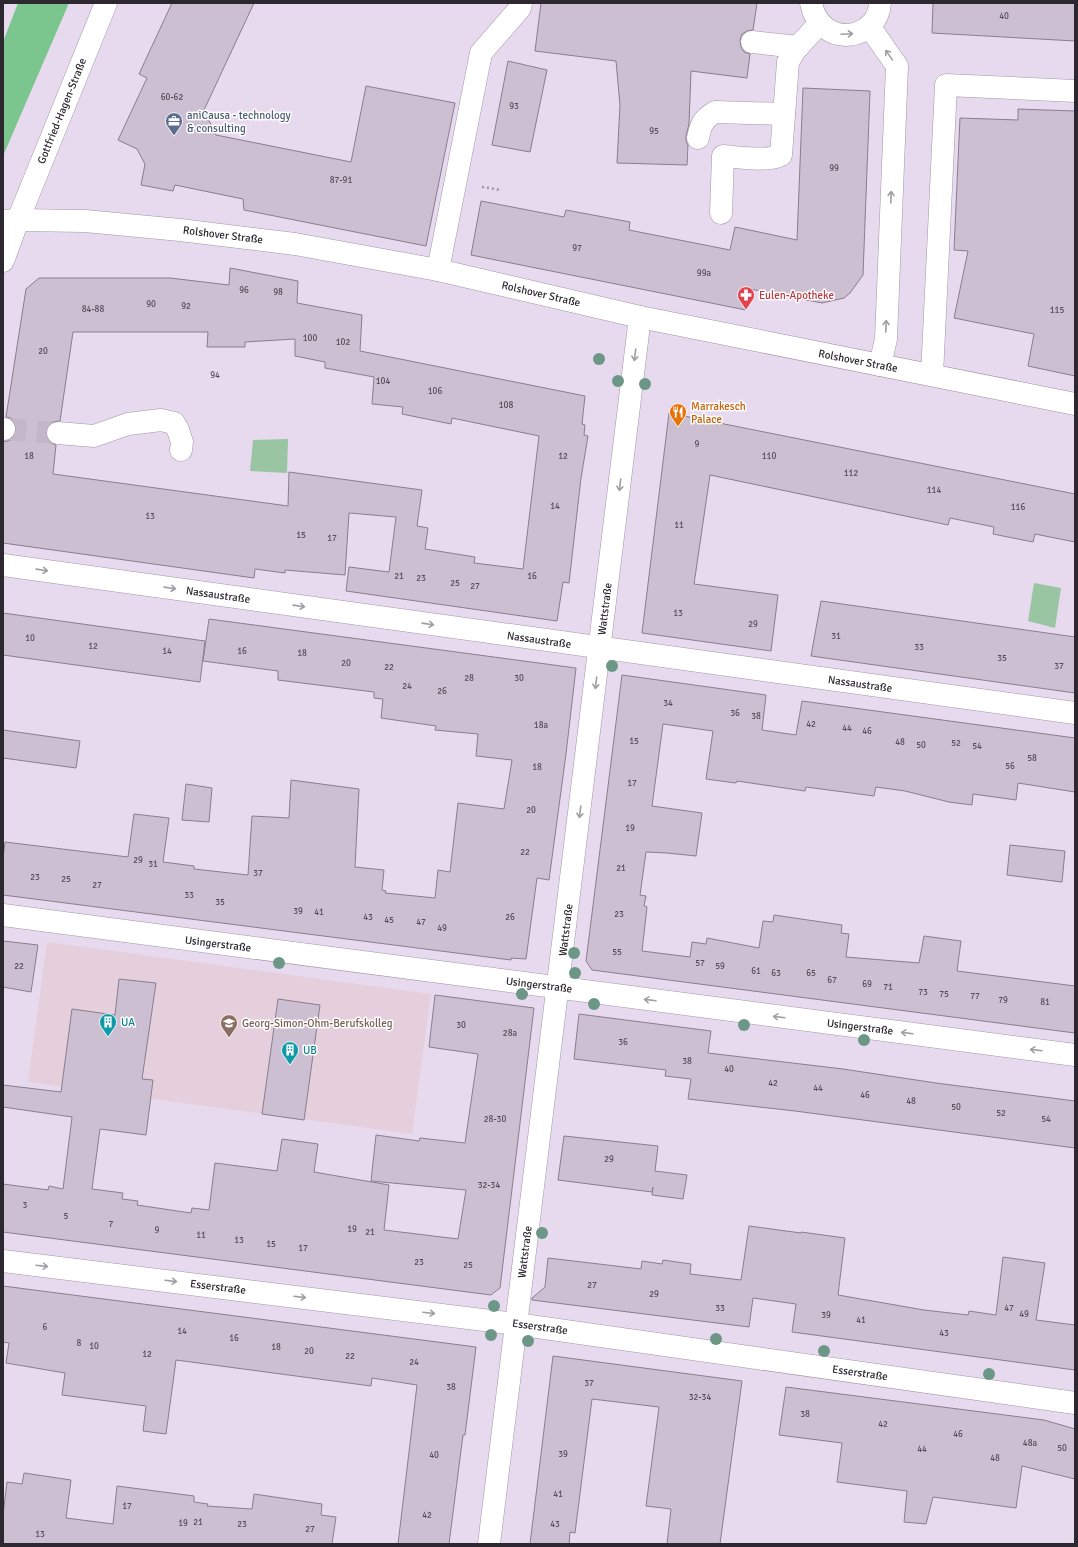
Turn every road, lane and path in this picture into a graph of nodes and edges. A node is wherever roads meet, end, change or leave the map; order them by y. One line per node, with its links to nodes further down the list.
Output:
1 (106, 3): 13 (street, Gottfried-Hagen-Straße)
2 (521, 3): 15 (street)
3 (811, 3): 5 (street)
4 (880, 3): 6 (street)
5 (820, 24): 6 (street, one-way to 6); 8 (street)
6 (869, 26): 17 (street, one-way to 6)
7 (752, 42): 8 (street)
8 (798, 47): 10 (street)
9 (1075, 92): 18 (street)
10 (784, 114): 11 (street); 12 (street)
11 (698, 138)
12 (721, 214)
13 (10, 220): 14 (street, Gottfried-Hagen-Straße); 15 (street, Rolshover Straße)
14 (3, 261)
15 (438, 270): 16 (street, Rolshover Straße)
16 (640, 317): 17 (street, Rolshover Straße); 23 (street, Wattstraße, one-way to 23)
17 (880, 365): 18 (street, Rolshover Straße)
18 (932, 375): 19 (street, Rolshover Straße)
19 (1075, 404)
20 (58, 433): 21 (street)
21 (181, 450)
22 (3, 565): 23 (street, Nassaustraße, one-way to 23)
23 (600, 648): 24 (street, Nassaustraße); 26 (street, Wattstraße, one-way to 26)
24 (1075, 713)
25 (3, 916): 26 (street, Usingerstraße)
26 (559, 988): 27 (street, Usingerstraße, one-way to 26); 29 (street, Wattstraße)
27 (1075, 1055)
28 (3, 1261): 29 (street, Esserstraße, one-way to 29)
29 (516, 1324): 30 (street, Esserstraße); 31 (street, Wattstraße)
30 (1075, 1403)
31 (489, 1544)

